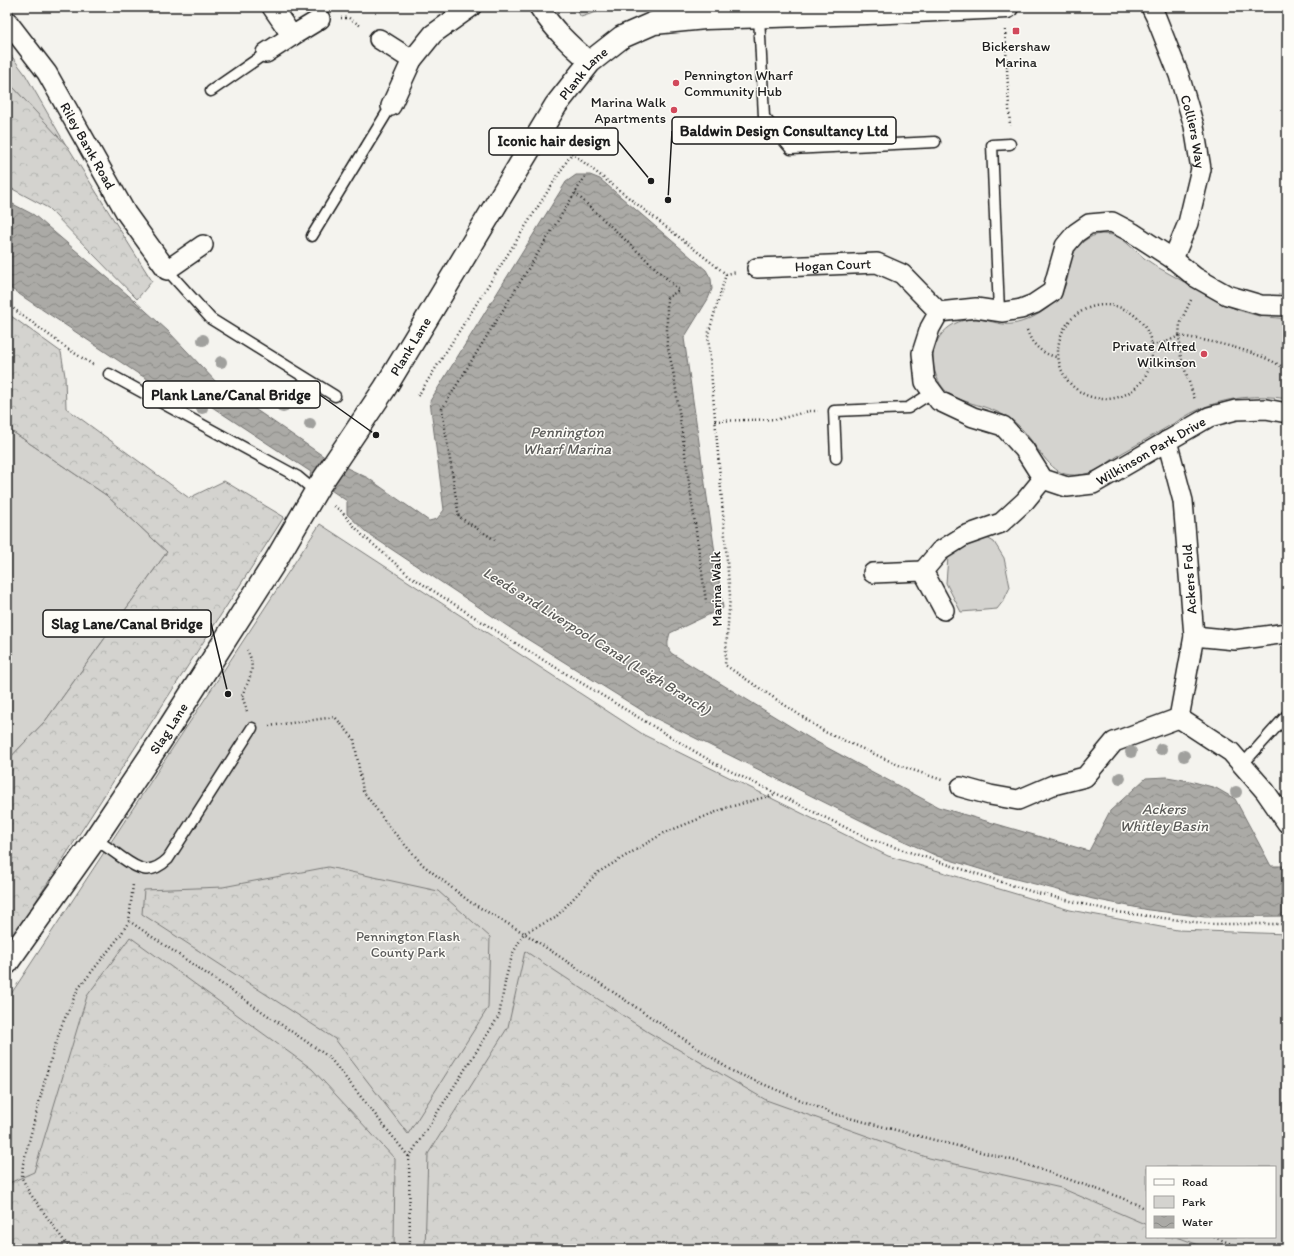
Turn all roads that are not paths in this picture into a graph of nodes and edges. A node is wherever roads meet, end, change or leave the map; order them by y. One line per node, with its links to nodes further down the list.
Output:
1 (272, 7): 10 (street)
2 (471, 7): 13 (street)
3 (539, 7): 14 (street)
4 (1006, 7): 6 (street, Plank Lane)
5 (1151, 7): 21 (street, Colliers Way)
6 (866, 10): 7 (street, Plank Lane)
7 (760, 16): 14 (street, Plank Lane); 17 (lane)
8 (320, 19): 10 (street)
9 (7, 22): 23 (street, Riley Bank Road)
10 (292, 36): 12 (street)
11 (379, 39): 13 (street)
12 (266, 53): 15 (lane)
13 (412, 60): 16 (street)
14 (590, 62): 34 (street, Plank Lane)
15 (211, 91)
16 (391, 106): 19 (lane)
17 (935, 142)
18 (1010, 144): 25 (lane)
19 (312, 236)
20 (203, 245): 23 (street)
21 (1172, 259): 24 (street); 25 (street)
22 (757, 268): 26 (street, Hogan Court)
23 (167, 270): 29 (lane, Riley Bank Road)
24 (1287, 306)
25 (999, 311): 26 (street)
26 (939, 312): 28 (street)
27 (109, 374): 34 (lane)
28 (933, 392): 32 (lane); 33 (street)
29 (335, 396)
30 (1287, 413): 31 (street, Wilkinson Park Drive)
31 (1167, 441): 33 (street, Wilkinson Park Drive); 39 (street, Ackers Fold)
32 (836, 458)
33 (1043, 479): 35 (street)
34 (317, 489): 46 (street, Slag Lane)
35 (924, 571): 36 (street); 37 (street)
36 (873, 573)
37 (944, 610)
38 (1287, 632): 39 (street)
39 (1194, 636): 41 (street, Ackers Fold)
40 (1287, 715): 43 (lane)
41 (1179, 718): 43 (street); 44 (street)
42 (252, 728): 46 (lane)
43 (1242, 764): 45 (street)
44 (961, 787)
45 (1287, 823)
46 (95, 839): 47 (street, Slag Lane)
47 (7, 963)

